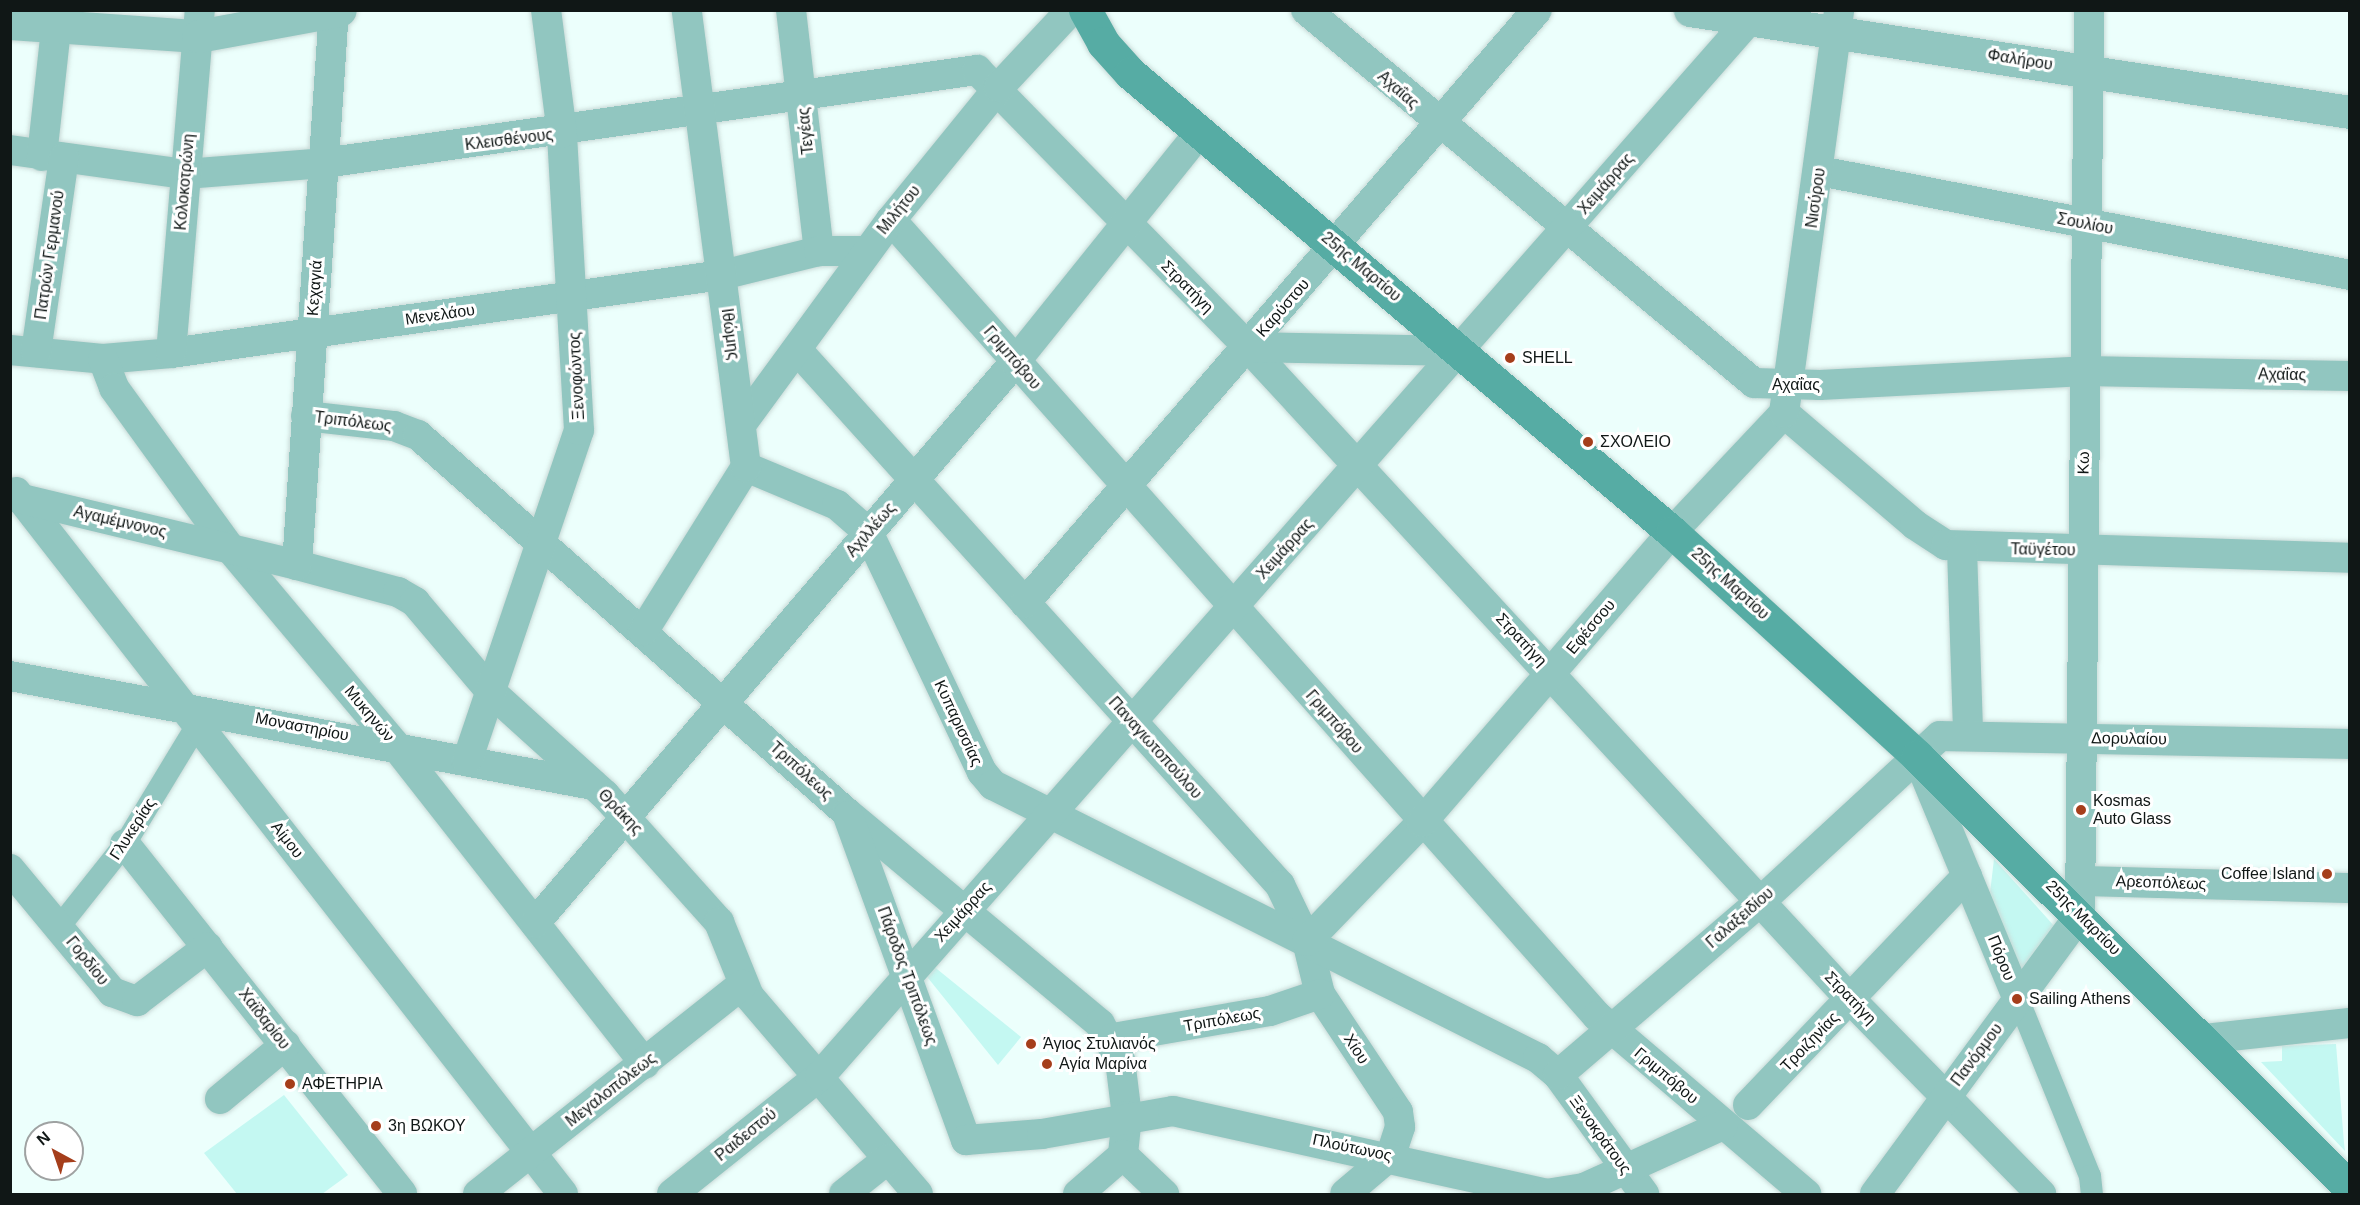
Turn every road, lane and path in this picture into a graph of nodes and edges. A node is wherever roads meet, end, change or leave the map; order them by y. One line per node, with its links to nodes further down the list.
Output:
1 (546, 10): 23 (street, Ξενοφώντος)
2 (687, 10): 20 (street, Ιθώμης)
3 (791, 10): 18 (street, Τεγέας)
4 (1071, 10): 17 (street, Μιλήτου)
5 (1085, 10): 22 (main road, 25ης Μαρτίου)
6 (1306, 10): 21 (street, Αχαΐας)
7 (1537, 10): 21 (street, Καρύστου)
8 (1690, 10): 12 (street, Φαλήρου)
9 (2089, 10): 16 (street, Κω)
10 (336, 11): 15 (street); 26 (street, Κεχαγιά)
11 (57, 19): 14 (street); 15 (street); 25 (street, Πατρών Γερμανού)
12 (1749, 20): 13 (street, Φαλήρου); 32 (street, Χειμάρρας)
13 (1837, 22): 16 (street, Φαλήρου); 27 (street, Νισύρου)
14 (10, 23)
15 (199, 23): 28 (street, Κολοκοτρώνη)
16 (2088, 71): 19 (street, Φαλήρου); 30 (street, Κω)
17 (999, 87): 18 (street, Κλεισθένους); 29 (street, Μιλήτου); 31 (street, Στρατήγη)
18 (802, 98): 20 (street, Κλεισθένους); 34 (street, Τεγέας)
19 (2349, 112)
20 (699, 114): 23 (street, Κλεισθένους); 36 (street, Ιθώμης)
21 (1439, 124): 32 (street, Αχαΐας); 33 (street, Καρύστου)
22 (1200, 132): 31 (street, Αχιλλέως); 33 (main road, 25ης Μαρτίου)
23 (562, 133): 26 (street, Κλεισθένους); 38 (street, Ξενοφώντος)
24 (10, 150): 25 (street, Κλεισθένους)
25 (53, 157): 28 (street, Κλεισθένους); 41 (street, Πατρών Γερμανού)
26 (324, 163): 28 (street, Κλεισθένους); 39 (street, Κεχαγιά)
27 (1820, 171): 30 (street, Σουλίου); 49 (street, Νισύρου)
28 (185, 174): 44 (street, Κολοκοτρώνη)
29 (891, 220): 35 (street, Μιλήτου); 46 (street, Γριμπόβου)
30 (2087, 224): 37 (street, Σουλίου); 47 (street, Κω)
31 (1127, 226): 40 (street, Στρατήγη); 46 (street, Αχιλλέως)
32 (1567, 227): 42 (street, Χειμάρρας); 49 (street, Αχαΐας)
33 (1336, 246): 40 (street, Καρύστου); 42 (main road, 25ης Μαρτίου)
34 (819, 251): 35 (street, Μενελάου); 36 (street, Μενελάου)
35 (867, 251): 43 (street, Μιλήτου)
36 (722, 274): 38 (street, Μενελάου); 51 (street, Ιθώμης)
37 (2349, 275)
38 (572, 296): 39 (street, Μενελάου); 60 (street, Ξενοφώντος)
39 (312, 333): 44 (street, Μενελάου); 50 (street, Κεχαγιά)
40 (1248, 347): 42 (street); 52 (street, Στρατήγη); 55 (street, Καρύστου)
41 (23, 351): 45 (street, Μενελάου)
42 (1462, 351): 52 (street, Χειμάρρας); 58 (main road, 25ης Μαρτίου)
43 (799, 352): 51 (street, Μιλήτου); 54 (street, Παναγιωτοπούλου)
44 (171, 353): 45 (street, Μενελάου)
45 (103, 359): 59 (street, Μυκηνών)
46 (1015, 363): 54 (street, Αχιλλέως); 55 (street, Γριμπόβου)
47 (2085, 371): 48 (street, Αχαΐας); 49 (street, Αχαΐας); 62 (street, Κω)
48 (2349, 376)
49 (1786, 399): 58 (street, Εφέσσου); 61 (street, Ταϋγέτου)
50 (306, 416): 60 (street, Τριπόλεως); 64 (street, Κεχαγιά)
51 (743, 422): 53 (street, Ιθώμης)
52 (1359, 466): 66 (street, Χειμάρρας); 68 (street, Στρατήγη)
53 (746, 467): 57 (street, Κυπαρισσίας); 67 (street)
54 (914, 481): 57 (street, Αχιλλέως); 65 (street, Παναγιωτοπούλου)
55 (1126, 487): 65 (street, Καρύστου); 66 (street, Γριμπόβου)
56 (14, 493): 59 (street, Αγαμέμνονος); 72 (street, Αίμου)
57 (868, 532): 71 (street, Αχιλλέως); 82 (street, Κυπαρισσίας)
58 (1672, 532): 68 (street, Εφέσσου); 78 (main road, 25ης Μαρτίου)
59 (229, 547): 64 (street, Θράκης); 77 (street, Μυκηνών)
60 (542, 549): 67 (street, Τριπόλεως); 70 (street, Ξενοφώντος)
61 (1962, 549): 62 (street, Ταϋγέτου); 74 (street)
62 (2084, 550): 63 (street, Ταϋγέτου); 75 (street, Κω)
63 (2349, 558)
64 (297, 565): 70 (street, Θράκης)
65 (1025, 603): 73 (street, Παναγιωτοπούλου)
66 (1233, 608): 73 (street, Χειμάρρας); 84 (street, Γριμπόβου)
67 (644, 630): 71 (street, Τριπόλεως)
68 (1551, 673): 84 (street, Εφέσσου); 90 (street, Στρατήγη)
69 (10, 676): 72 (street, Μοναστηρίου)
70 (491, 692): 79 (street, Ξενοφώντος); 80 (street, Θράκης)
71 (725, 702): 81 (street, Τριπόλεως); 83 (street, Αχιλλέως)
72 (189, 715): 77 (street, Μοναστηρίου); 85 (street, Γλυκερίας); 116 (street, Αίμου)
73 (1131, 722): 82 (street, Χειμάρρας); 95 (street, Παναγιωτοπούλου)
74 (1968, 734): 75 (street, Δορυλαίου); 78 (street, Δορυλαίου)
75 (2082, 738): 76 (street, Δορυλαίου); 88 (street, Κω)
76 (2349, 744)
77 (395, 745): 79 (street, Μοναστηρίου); 93 (street, Μυκηνών)
78 (1917, 756): 87 (street, Πόρου); 90 (street, Γαλαξειδίου); 92 (main road, 25ης Μαρτίου)
79 (467, 761): 80 (street, Μοναστηρίου)
80 (593, 784): 83 (street, Θράκης)
81 (847, 813): 91 (street, Τριπόλεως); 97 (street, Πάροδος Τριπόλεως)
82 (1050, 816): 91 (street, Χειμάρρας); 95 (street, Κυπαρισσίας)
83 (628, 819): 93 (street, Αχιλλέως); 98 (street, Θράκης)
84 (1422, 822): 95 (street, Εφέσσου); 103 (street, Γριμπόβου)
85 (125, 844): 94 (street, Γλυκερίας); 96 (street, Χαϊδαρίου)
86 (12, 875): 94 (street, Γορδίου)
87 (1967, 876): 100 (street, Πόρου); 101 (street, Τροιζηνίας)
88 (2080, 881): 89 (street, Αρεοπόλεως); 92 (street, Κω)
89 (2349, 888)
90 (1761, 901): 101 (street, Στρατήγη); 103 (street, Γαλαξειδίου)
91 (965, 909): 97 (street, Χειμάρρας); 104 (street, Τριπόλεως)
92 (2080, 915): 100 (street, Πανόρμου); 105 (main road, 25ης Μαρτίου)
93 (535, 923): 107 (street, Μυκηνών)
94 (59, 927): 96 (street, Γορδίου)
95 (1307, 941): 99 (street, Χίου); 108 (street)
96 (208, 947): 106 (street, Χαϊδαρίου)
97 (908, 975): 109 (street, Χειμάρρας); 115 (street, Πάροδος Τριπόλεως)
98 (742, 985): 107 (street, Μεγαλοπόλεως); 109 (street, Θράκης)
99 (1320, 994): 104 (street, Τριπόλεως); 118 (street, Χίου)
100 (2018, 999): 110 (street, Πανόρμου); 134 (street, Πόρου)
101 (1851, 1000): 110 (street, Στρατήγη); 112 (street, Τροιζηνίας)
102 (2349, 1023): 105 (street)
103 (1610, 1029): 108 (street, Γαλαξειδίου); 114 (street, Γριμπόβου)
104 (1113, 1038): 113 (street)
105 (2204, 1039): 121 (main road, 25ης Μαρτίου)
106 (285, 1045): 111 (street); 122 (street, Χαϊδαρίου)
107 (645, 1064): 116 (street, Μεγαλοπόλεως)
108 (1558, 1075): 120 (street, Ξενοκράτους)
109 (820, 1076): 119 (street, Θράκης); 125 (street, Ραιδεστού)
110 (1947, 1095): 132 (street, Πανόρμου); 133 (street, Στρατήγη)
111 (220, 1099)
112 (1748, 1105): 114 (street, Τροιζηνίας)
113 (1127, 1116): 115 (street, Πλούτωνος); 117 (street); 118 (street, Πλούτωνος)
114 (1723, 1125): 120 (street, Πλούτωνος); 131 (street, Γριμπόβου)
115 (966, 1140)
116 (531, 1153): 123 (street, Μεγαλοπόλεως); 124 (street, Αίμου)
117 (1123, 1155): 128 (street); 129 (street)
118 (1391, 1155): 120 (street, Πλούτωνος); 130 (street)
119 (888, 1159): 126 (street); 127 (street, Θράκης)
120 (1635, 1183)
121 (2349, 1188)
122 (402, 1194)
123 (478, 1194)
124 (563, 1194)
125 (672, 1194)
126 (844, 1194)
127 (918, 1194)
128 (1078, 1194)
129 (1164, 1194)
130 (1345, 1194)
131 (1806, 1194)
132 (1875, 1194)
133 (2041, 1194)
134 (2092, 1194)

